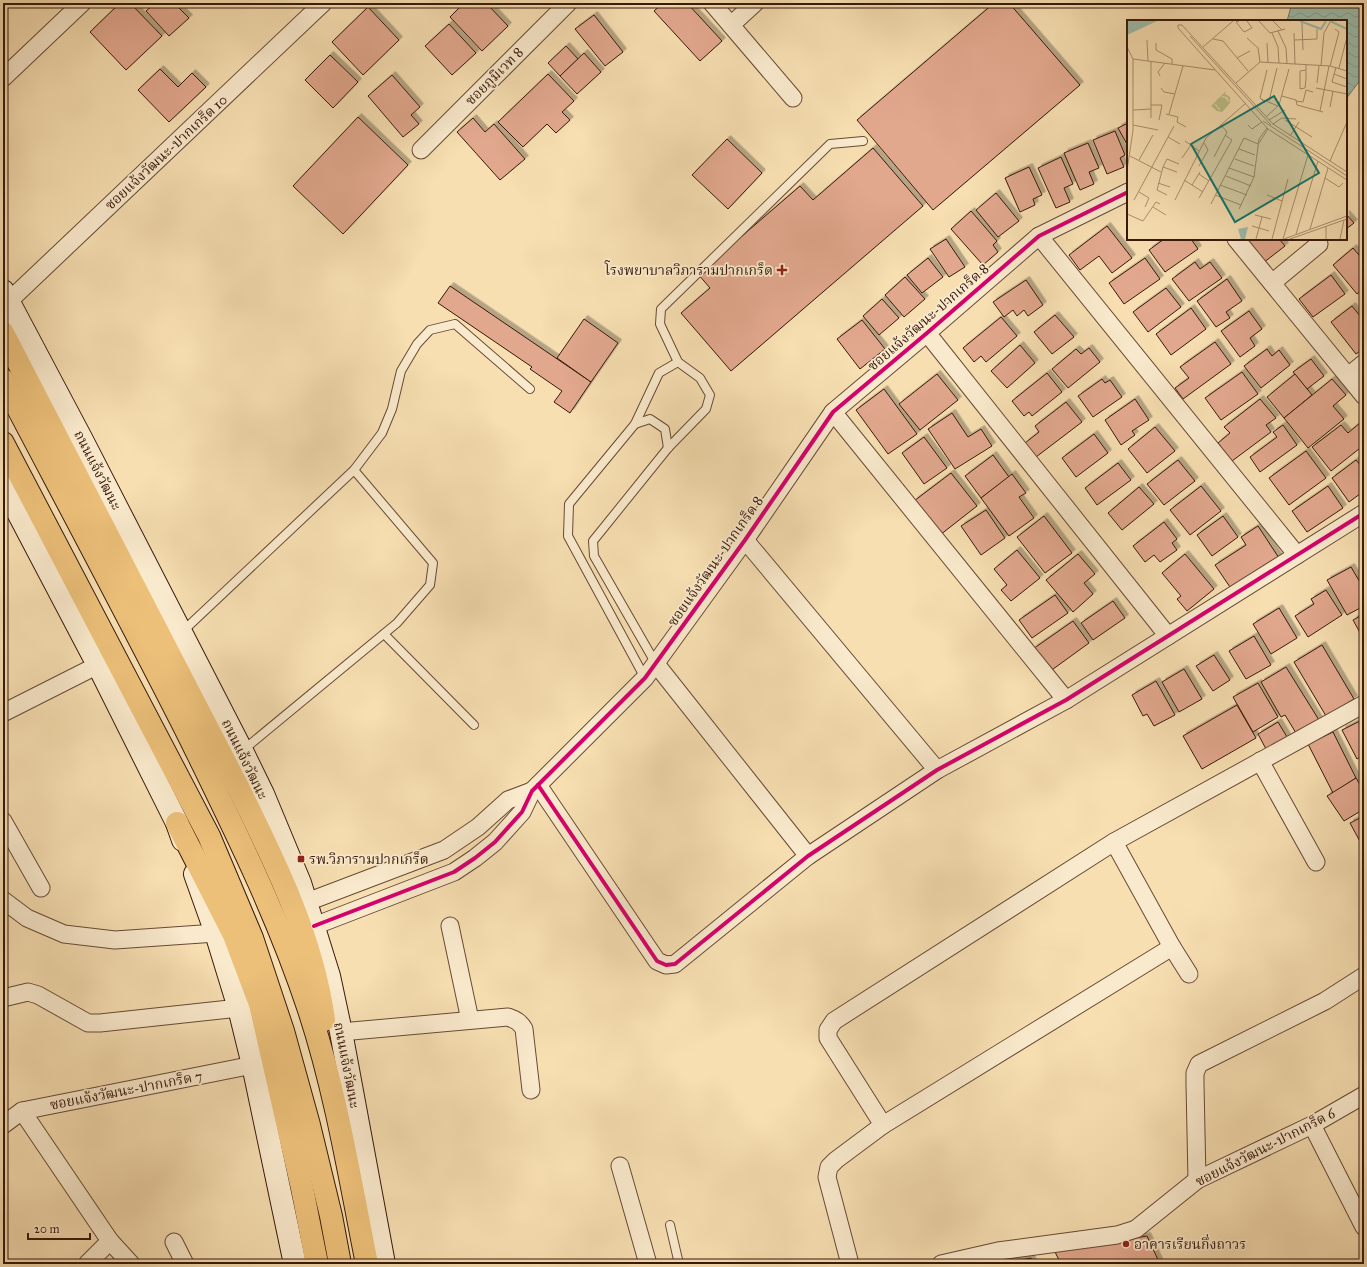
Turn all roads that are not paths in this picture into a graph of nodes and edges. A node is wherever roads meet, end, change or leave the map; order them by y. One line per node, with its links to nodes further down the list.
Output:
1 (82, 3): 7 (street)
2 (323, 3): 16 (street, ซอยแจ้งวัฒนะ-ปากเกร็ด 10)
3 (568, 3): 10 (street, ซอยภูมิเวท 8)
4 (712, 3): 6 (street)
5 (754, 3): 6 (street)
6 (731, 25): 8 (street)
7 (3, 78)
8 (793, 98)
9 (863, 141): 19 (lane)
10 (421, 150)
11 (1127, 192): 12 (street, ซอยแจ้งวัฒนะ-ปากเกร็ด 8)
12 (1039, 236): 18 (street, ซอยแจ้งวัฒนะ-ปากเกร็ด 8); 33 (street)
13 (1237, 240): 15 (street)
14 (1319, 244): 15 (street)
15 (1272, 283): 21 (street)
16 (6, 296): 34 (main road, ถนนแจ้งวัฒนะ)
17 (3, 333): 69 (main road)
18 (928, 333): 25 (street, ซอยแจ้งวัฒนะ-ปากเกร็ด 8); 36 (street)
19 (678, 362): 26 (lane); 28 (lane)
20 (1364, 363): 21 (street)
21 (1348, 376): 24 (street)
22 (3, 380): 69 (main road, ถนนแจ้งวัฒนะ)
23 (530, 389): 29 (lane)
24 (1364, 396)
25 (833, 412): 32 (street, ซอยแจ้งวัฒนะ-ปากเกร็ด 8); 40 (street)
26 (635, 424): 28 (lane); 39 (lane)
27 (3, 443): 85 (main road)
28 (668, 448): 37 (lane)
29 (354, 470): 34 (lane); 35 (lane)
30 (3, 484): 38 (main road)
31 (1364, 513): 33 (street)
32 (745, 540): 37 (street, ซอยแจ้งวัฒนะ-ปากเกร็ด 8); 46 (street)
33 (1297, 555): 36 (street)
34 (182, 632): 44 (main road, ถนนแจ้งวัฒนะ)
35 (384, 634): 43 (lane); 44 (lane)
36 (1168, 636): 40 (street)
37 (656, 664): 39 (street, ซอยแจ้งวัฒนะ-ปากเกร็ด 8); 51 (street)
38 (98, 665): 42 (street); 49 (main road)
39 (646, 678): 47 (street, ซอยแจ้งวัฒนะ-ปากเกร็ด 8)
40 (1066, 700): 46 (street)
41 (1364, 704): 45 (street)
42 (3, 713)
43 (474, 725)
44 (242, 752): 55 (main road, ถนนแจ้งวัฒนะ)
45 (1260, 761): 50 (street); 52 (street)
46 (937, 770): 51 (street)
47 (535, 788): 51 (street); 55 (street, ซอยแจ้งวัฒนะ-ปากเกร็ด 8); 56 (street, ซอยแจ้งวัฒนะ-ปากเกร็ด 8)
48 (3, 821): 53 (street)
49 (177, 823): 58 (main road); 84 (main road)
50 (1114, 842): 59 (street); 72 (street)
51 (808, 856)
52 (1316, 862)
53 (41, 888)
54 (3, 900): 58 (street)
55 (306, 902): 56 (main road, ถนนแจ้งวัฒนะ)
56 (314, 926): 65 (main road, ถนนแจ้งวัฒนะ)
57 (450, 926): 64 (street)
58 (216, 933): 63 (main road)
59 (1172, 947): 60 (street); 72 (street)
60 (1189, 974)
61 (1364, 976): 75 (street)
62 (3, 998): 63 (street)
63 (239, 1008): 66 (main road)
64 (470, 1020): 65 (street); 67 (street)
65 (341, 1032): 87 (main road, ถนนแจ้งวัฒนะ)
66 (253, 1065): 70 (street, ซอยแจ้งวัฒนะ-ปากเกร็ด 7); 83 (main road)
67 (531, 1090)
68 (1364, 1095): 73 (street, ซอยแจ้งวัฒนะ-ปากเกร็ด 6)
69 (334, 1098): 86 (main road, ถนนแจ้งวัฒนะ)
70 (22, 1111): 71 (street, ซอยแจ้งวัฒนะ-ปากเกร็ด 7); 78 (street)
71 (3, 1125)
72 (883, 1125): 90 (street)
73 (1312, 1125): 75 (street, ซอยแจ้งวัฒนะ-ปากเกร็ด 6); 77 (street)
74 (620, 1166): 88 (street)
75 (1197, 1180): 91 (street, ซอยแจ้งวัฒนะ-ปากเกร็ด 6)
76 (670, 1225): 89 (lane)
77 (1364, 1228)
78 (110, 1241): 80 (street); 81 (street)
79 (174, 1242): 82 (street)
80 (87, 1264)
81 (131, 1264)
82 (185, 1264)
83 (295, 1264)
84 (317, 1264)
85 (340, 1264)
86 (367, 1264)
87 (384, 1264)
88 (648, 1264)
89 (679, 1264)
90 (850, 1264)
91 (942, 1264)

